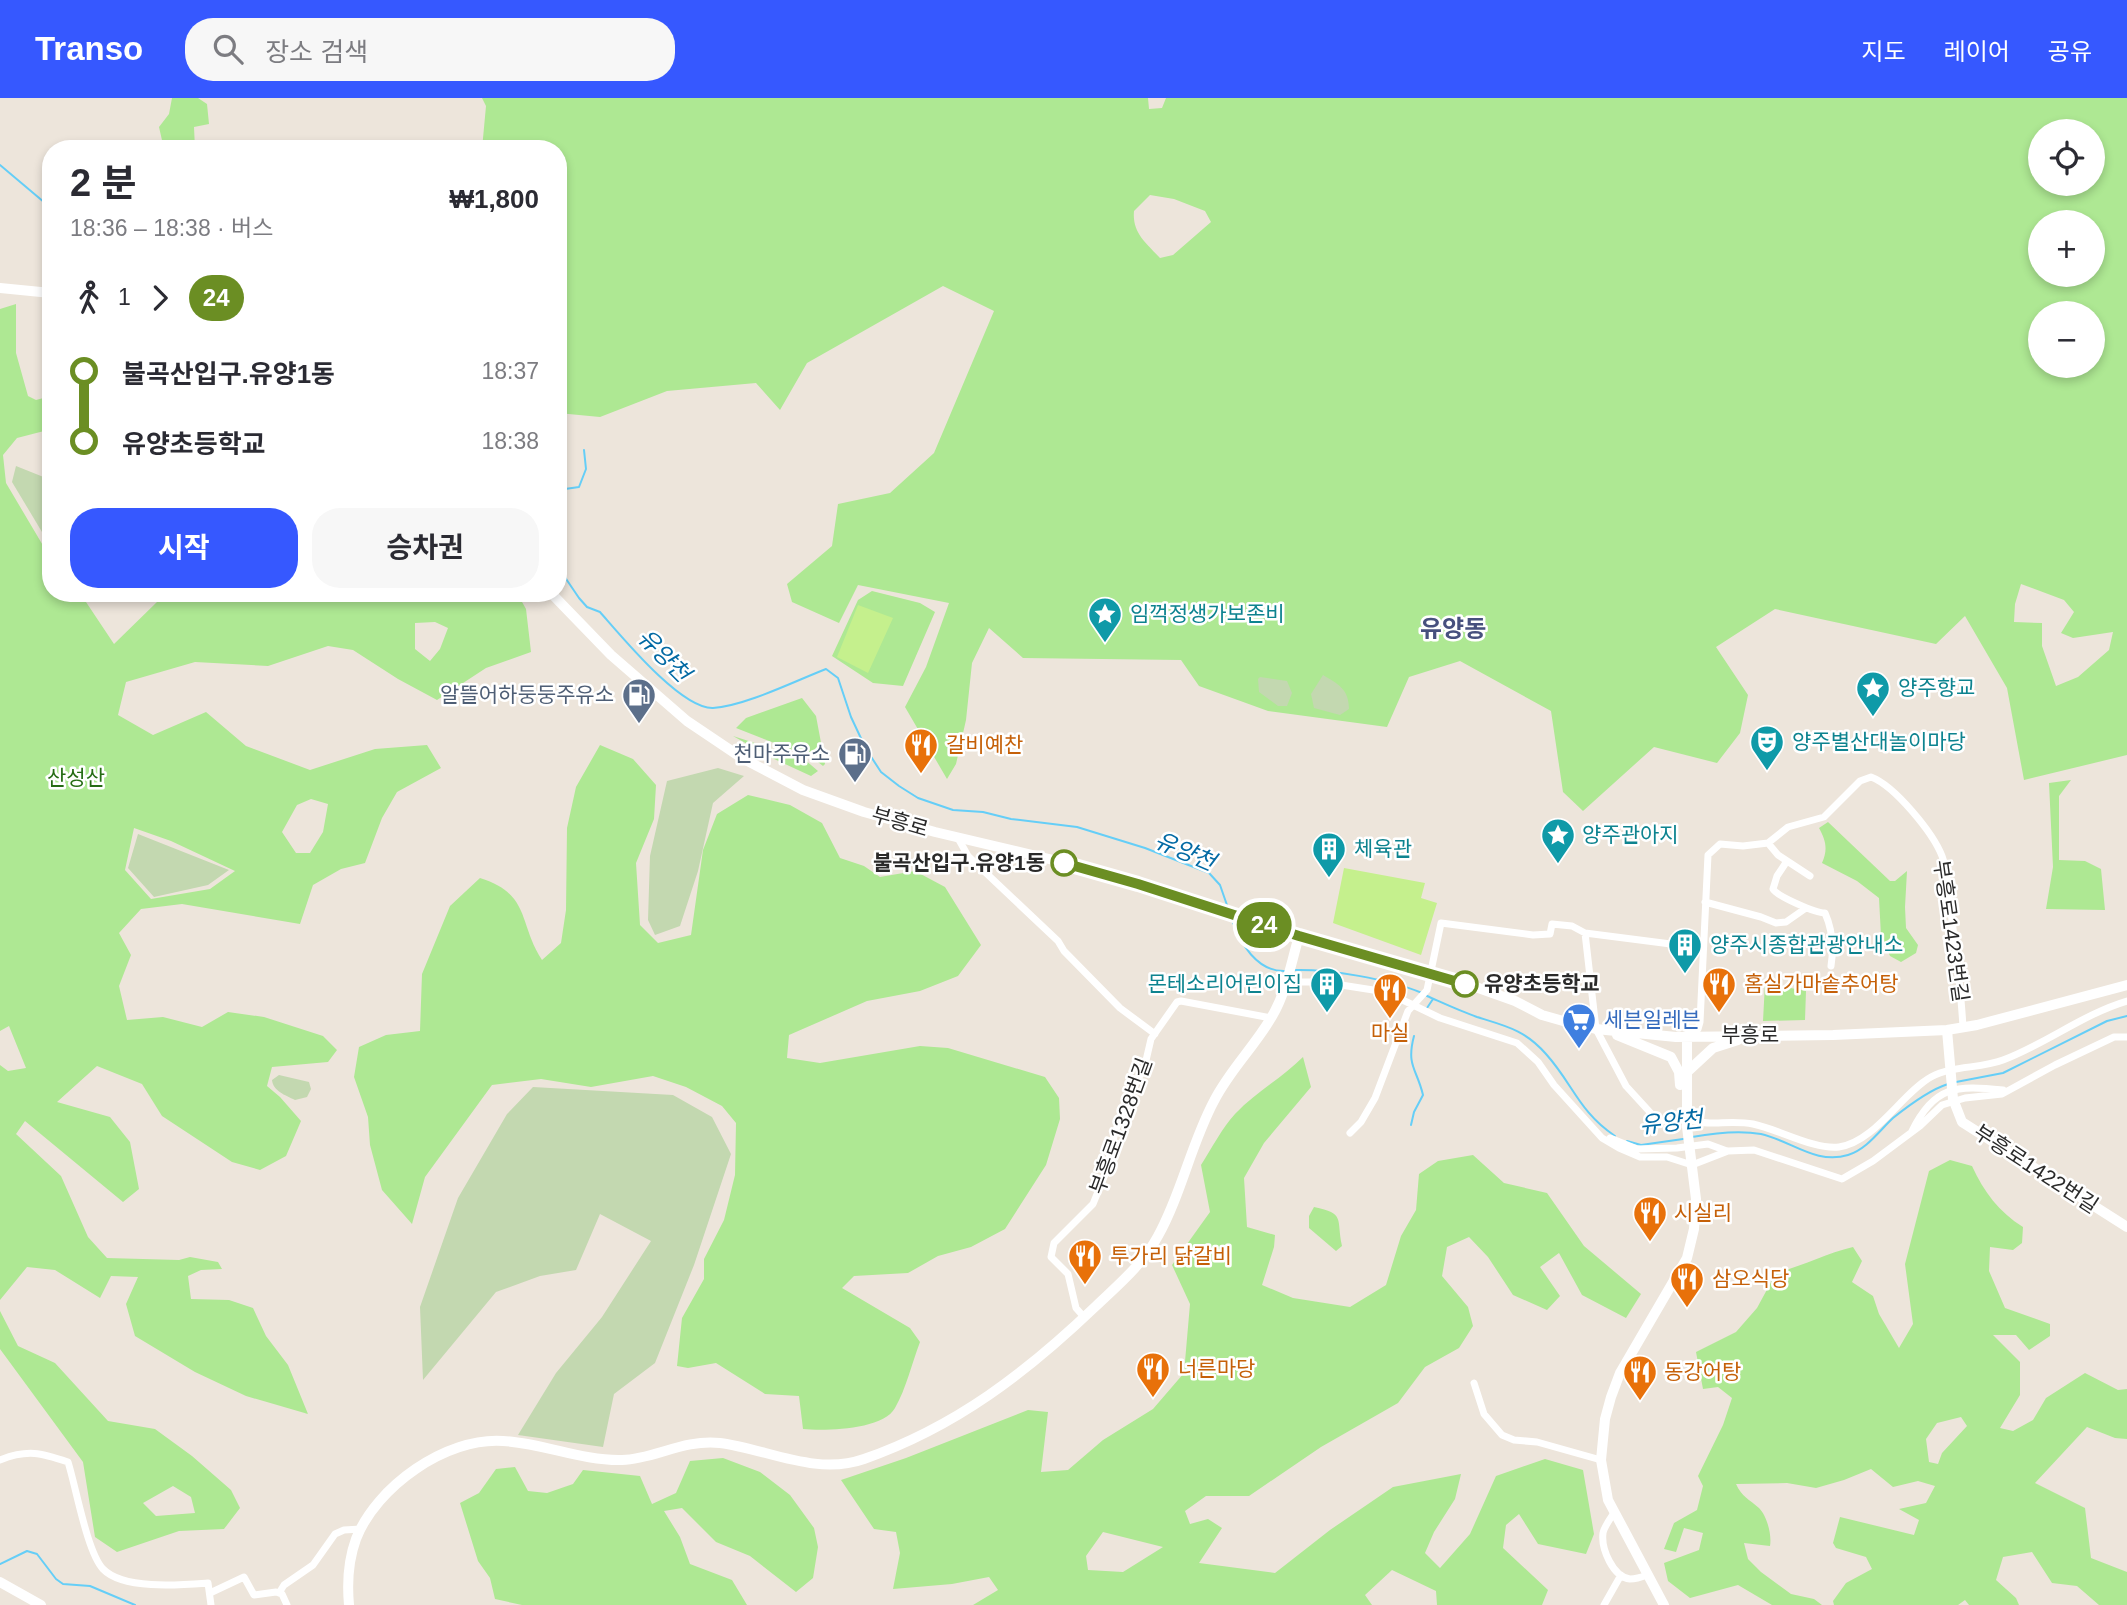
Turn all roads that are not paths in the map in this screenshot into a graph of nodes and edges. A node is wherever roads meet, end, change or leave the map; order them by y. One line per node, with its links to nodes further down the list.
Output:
1 (0, 288): 2 (street)
2 (42, 292)
3 (560, 602): 4 (street, 부흥로)
4 (958, 838): 11 (street, 부흥로); 24 (street, 부흥로1328번길)
5 (1768, 844): 6 (street); 8 (street); 20 (street, 부흥로1423번길)
6 (1787, 861): 7 (street); 9 (street)
7 (1810, 876)
8 (1705, 902): 9 (street); 12 (street)
9 (1805, 908): 13 (street)
10 (1585, 933): 12 (street); 14 (street); 21 (street)
11 (1299, 936): 14 (street, 부흥로); 15 (street)
12 (1702, 948): 26 (street)
13 (1831, 966)
14 (1430, 973): 18 (street); 21 (street, 부흥로)
15 (1287, 979): 18 (street); 19 (street)
16 (2127, 985): 20 (street, 부흥로)
17 (2127, 1001): 28 (street)
18 (1414, 1003): 34 (street); 35 (street)
19 (1271, 1018): 24 (street, 부흥로1328번길); 39 (street)
20 (1964, 1028): 23 (street, 부흥로)
21 (1596, 1029): 22 (street, 부흥로); 32 (street)
22 (1608, 1030): 26 (street, 부흥로); 32 (street)
23 (1947, 1030): 25 (street, 부흥로); 28 (street, 부흥로1422번길)
24 (1155, 1034): 39 (street, 부흥로1328번길)
25 (1758, 1035): 26 (street, 부흥로); 29 (street)
26 (1687, 1036): 29 (street)
27 (2127, 1037): 30 (street, 부흥로1422번길)
28 (1950, 1072): 31 (street, 부흥로1422번길); 32 (street)
29 (1686, 1073): 32 (street)
30 (2008, 1091): 31 (street, 부흥로1422번길); 33 (street)
31 (1953, 1101): 33 (street); 38 (street, 부흥로1422번길)
32 (1687, 1119): 37 (street)
33 (1912, 1132): 36 (street)
34 (1350, 1133)
35 (1600, 1136): 36 (street); 37 (street)
36 (1728, 1151): 37 (street)
37 (1692, 1162): 42 (street)
38 (2127, 1227)
39 (1084, 1318): 44 (street)
40 (1474, 1383): 42 (street)
41 (0, 1460): 48 (street)
42 (1601, 1460): 43 (street)
43 (1614, 1513): 45 (street); 46 (street)
44 (361, 1529): 49 (street); 53 (street)
45 (1647, 1575): 46 (street); 55 (street)
46 (1621, 1576): 54 (street)
47 (0, 1582): 50 (street)
48 (210, 1592): 49 (street); 51 (street)
49 (279, 1593): 52 (street)
50 (41, 1605)
51 (211, 1605)
52 (287, 1605)
53 (349, 1605)
54 (1604, 1605)
55 (1664, 1605)

